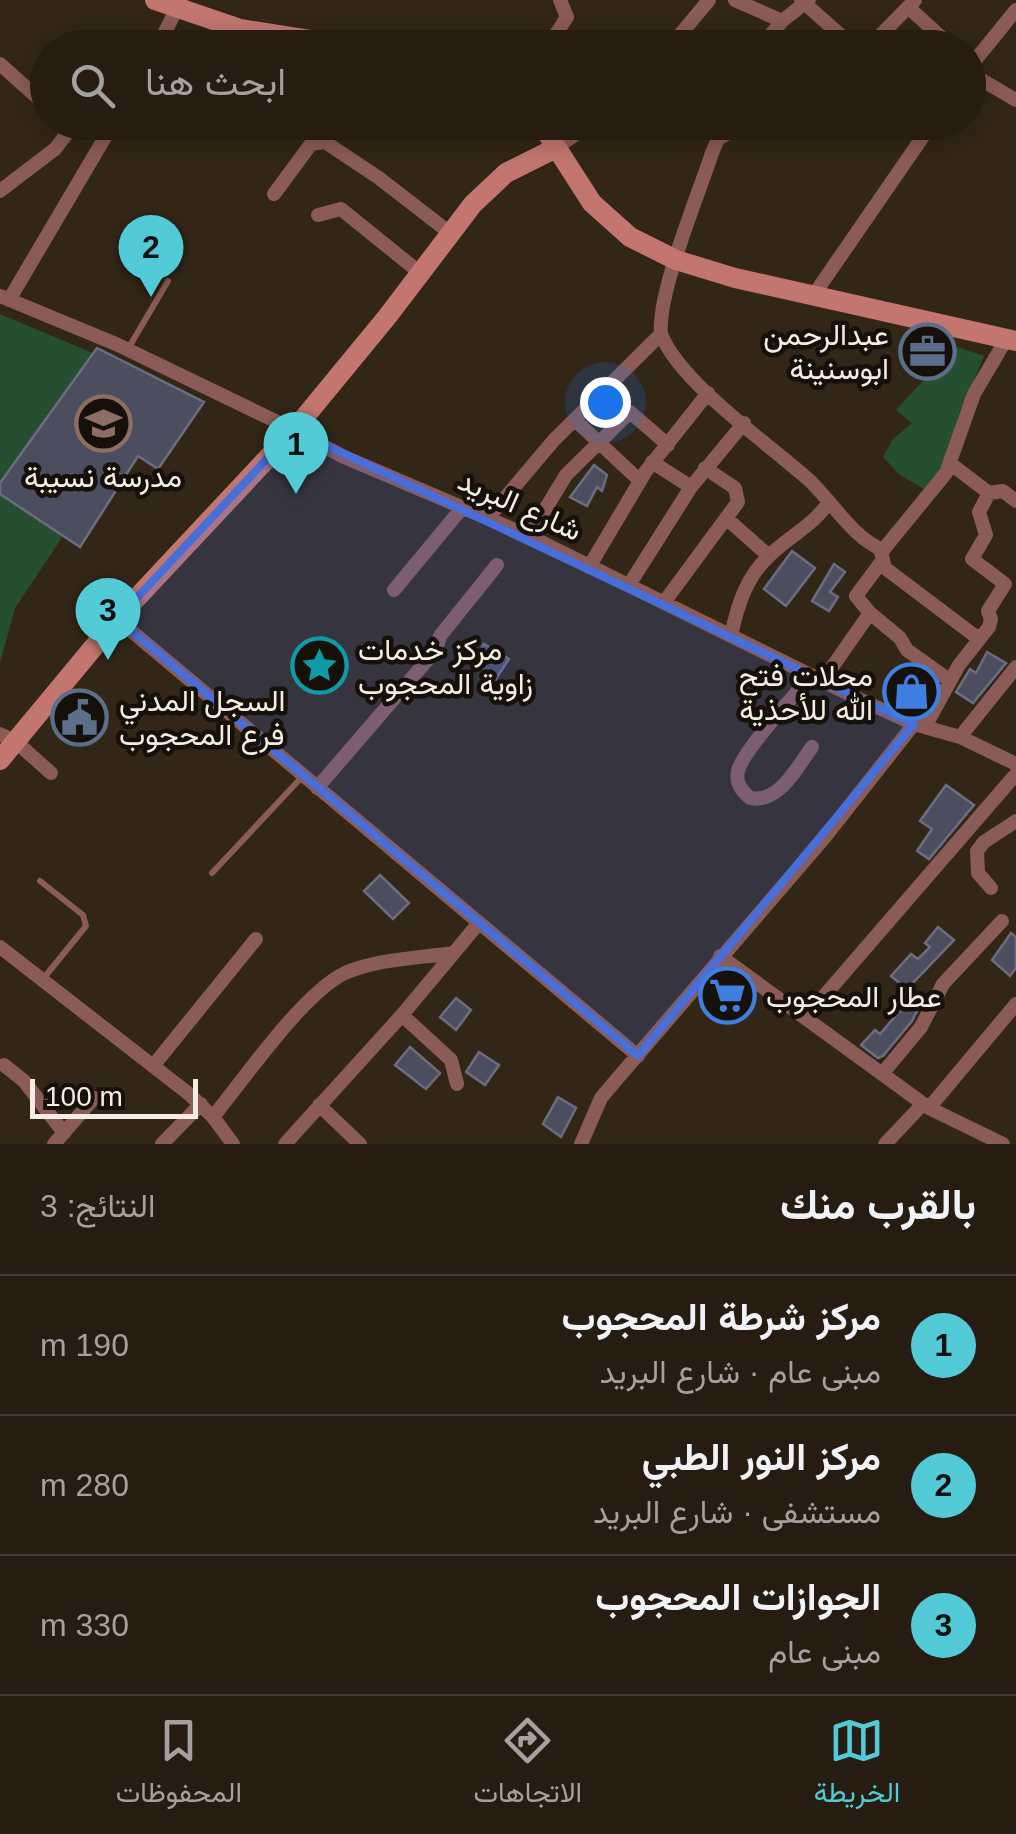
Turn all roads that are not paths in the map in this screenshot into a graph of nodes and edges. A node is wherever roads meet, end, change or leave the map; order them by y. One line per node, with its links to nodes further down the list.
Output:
1 (156, 0): 7 (street)
2 (560, 0): 12 (street)
3 (709, 0): 13 (street)
4 (736, 0): 9 (street)
5 (805, 1): 9 (street); 15 (street)
6 (912, 4): 16 (street); 17 (street)
7 (180, 5): 10 (street); 11 (street)
8 (1016, 10): 18 (street)
9 (782, 21): 14 (street)
10 (167, 30)
11 (256, 30)
12 (560, 30)
13 (684, 30)
14 (775, 30)
15 (835, 30)
16 (886, 30)
17 (937, 30)
18 (986, 46)
19 (0, 64): 21 (street)
20 (986, 79): 22 (street)
21 (30, 91)
22 (1016, 100)
23 (60, 140): 30 (street)
24 (103, 140): 38 (street)
25 (551, 140): 29 (street)
26 (567, 140): 29 (street)
27 (718, 140): 34 (street)
28 (921, 140): 37 (street)
29 (556, 148): 33 (street); 34 (street)
30 (0, 191)
31 (274, 194): 33 (street)
32 (318, 215): 35 (street)
33 (450, 233): 35 (street)
34 (676, 260): 37 (street); 39 (street)
35 (419, 272): 45 (street)
36 (168, 281): 41 (lane)
37 (813, 296): 40 (street)
38 (4, 298): 41 (street, شارع البريد)
39 (662, 334): 42 (street); 43 (street)
40 (1011, 340): 49 (street)
41 (127, 350): 45 (street, شارع البريد)
42 (708, 392): 44 (street); 47 (street)
43 (575, 420): 46 (street); 57 (street)
44 (744, 424): 50 (street); 55 (street)
45 (294, 430): 56 (street, شارع البريد); 68 (street)
46 (600, 442): 47 (street); 51 (street); 59 (street)
47 (668, 445): 48 (street)
48 (652, 462): 51 (street); 52 (street)
49 (951, 464): 53 (street); 60 (street)
50 (705, 468): 52 (street); 58 (street)
51 (640, 481): 63 (street)
52 (690, 487): 64 (street)
53 (989, 494): 54 (street); 70 (street)
54 (1016, 501)
55 (829, 502): 60 (street); 61 (street)
56 (462, 508): 57 (street, شارع البريد); 65 (street)
57 (488, 518): 59 (street, شارع البريد)
58 (726, 518): 61 (street); 66 (street)
59 (528, 536): 63 (street, شارع البريد)
60 (881, 555): 67 (street); 70 (street)
61 (769, 556): 69 (street)
62 (496, 565): 85 (street)
63 (589, 567): 64 (street, شارع البريد)
64 (628, 586): 66 (street, شارع البريد)
65 (394, 590)
66 (665, 601): 69 (street, شارع البريد)
67 (870, 613): 72 (street); 73 (street)
68 (117, 619): 77 (street); 84 (street)
69 (731, 636): 72 (street, شارع البريد)
70 (979, 639): 73 (street)
71 (1016, 668): 74 (street)
72 (817, 678): 76 (street, شارع البريد); 79 (street)
73 (949, 680): 76 (street)
74 (1000, 688): 75 (street); 78 (street)
75 (1016, 699)
76 (919, 725): 78 (street, شارع البريد); 95 (street)
77 (8, 737): 80 (street); 82 (street)
78 (960, 737): 81 (street, شارع البريد)
79 (812, 747)
80 (0, 760)
81 (1016, 764)
82 (51, 773)
83 (1016, 774): 99 (street)
84 (302, 776): 85 (street); 87 (lane)
85 (316, 788): 91 (street)
86 (1016, 822): 89 (street)
87 (212, 873)
88 (40, 881): 96 (lane)
89 (991, 888)
90 (1002, 921): 103 (street)
91 (478, 924): 94 (street); 100 (street)
92 (256, 939): 102 (street)
93 (0, 947): 96 (street)
94 (453, 952): 98 (street); 109 (street)
95 (720, 956): 99 (street); 100 (street)
96 (42, 980): 102 (street)
97 (1016, 1004): 108 (street)
98 (402, 1015): 104 (street); 107 (street)
99 (805, 1018): 103 (street)
100 (638, 1056): 116 (street)
101 (4, 1065): 111 (street)
102 (153, 1066): 106 (street)
103 (882, 1074): 108 (street)
104 (457, 1084)
105 (94, 1098): 111 (street)
106 (201, 1104): 109 (street); 112 (street)
107 (319, 1106): 114 (street); 115 (street)
108 (926, 1106): 110 (street); 117 (street)
109 (213, 1117): 113 (street)
110 (964, 1128): 118 (street); 119 (street)
111 (59, 1138)
112 (162, 1144)
113 (233, 1144)
114 (285, 1144)
115 (360, 1144)
116 (581, 1144)
117 (885, 1144)
118 (970, 1144)
119 (1003, 1144)

